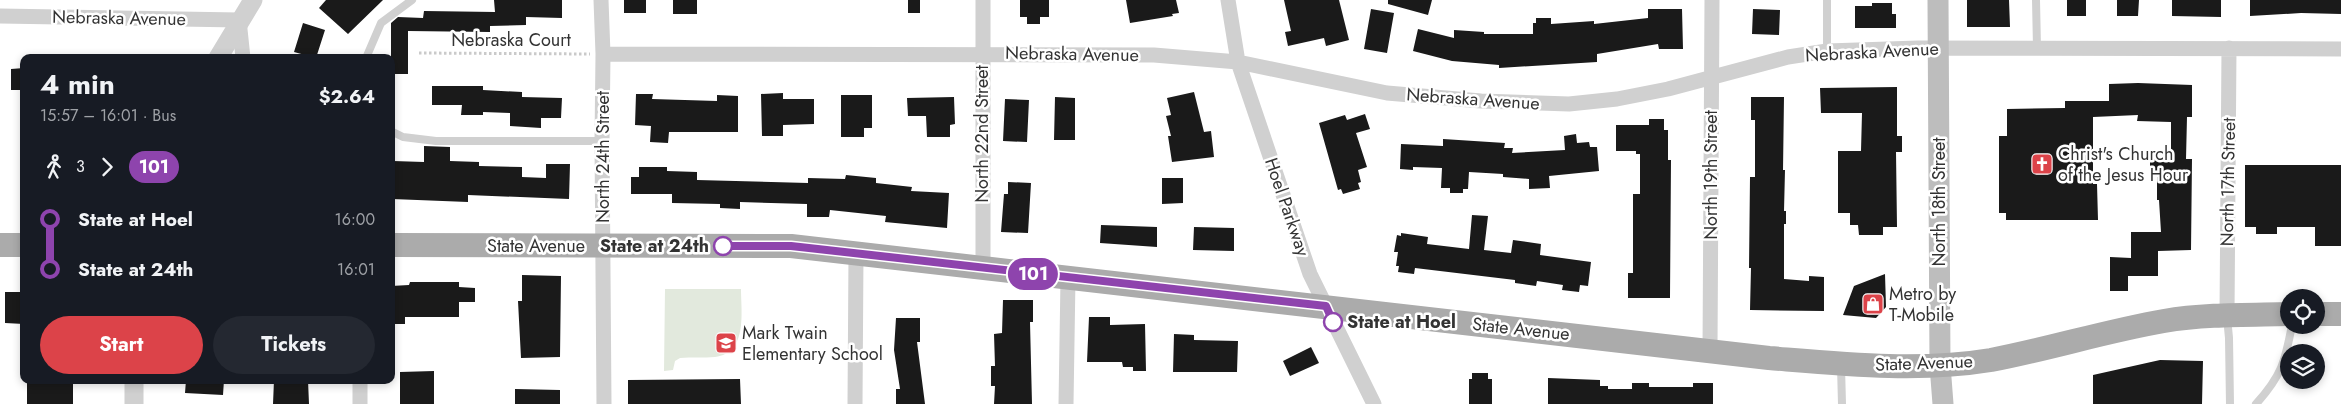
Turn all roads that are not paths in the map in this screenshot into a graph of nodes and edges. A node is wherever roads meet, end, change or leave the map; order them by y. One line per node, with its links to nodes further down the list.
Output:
1 (253, 0): 11 (street)
2 (412, 0): 20 (lane)
3 (600, 0): 21 (street, North 24th Street)
4 (983, 0): 17 (street, North 22nd Street)
5 (1228, 0): 22 (street, Hoel Parkway)
6 (1712, 0): 23 (street, North 19th Street)
7 (1827, 0): 16 (lane)
8 (1938, 0): 12 (main road, North 18th Street)
9 (2036, 0): 13 (lane)
10 (0, 16): 11 (street, Nebraska Avenue)
11 (239, 20): 18 (street); 19 (street)
12 (1938, 48): 13 (street, Nebraska Avenue); 16 (street, Nebraska Avenue); 41 (main road, North 18th Street)
13 (2037, 48): 14 (street, Nebraska Avenue)
14 (2230, 48): 15 (street, Nebraska Avenue); 37 (street, North 17th Street)
15 (2341, 49)
16 (1827, 51): 23 (street, Nebraska Avenue)
17 (982, 53): 21 (street, Nebraska Avenue); 22 (street, Nebraska Avenue); 31 (street, North 22nd Street)
18 (220, 54)
19 (243, 54)
20 (368, 54)
21 (603, 54): 25 (street, North 24th Street)
22 (1238, 62): 23 (street, Nebraska Avenue); 33 (street, Hoel Parkway)
23 (1712, 77): 39 (street, North 19th Street)
24 (395, 133): 25 (lane)
25 (602, 142): 29 (street, North 24th Street)
26 (0, 245): 27 (main road)
27 (20, 245)
28 (395, 245): 29 (main road, State Avenue)
29 (603, 247): 30 (main road, State Avenue); 46 (street, North 24th Street)
30 (856, 254): 31 (main road, State Avenue); 47 (street)
31 (983, 268): 32 (main road, State Avenue)
32 (1068, 278): 33 (main road, State Avenue); 48 (street)
33 (1326, 306): 39 (main road, State Avenue); 49 (street, Hoel Parkway)
34 (2280, 314): 37 (main road, State Avenue)
35 (2325, 314): 36 (main road)
36 (2341, 314)
37 (2226, 315): 41 (main road, State Avenue); 52 (lane)
38 (2290, 334): 53 (lane)
39 (1710, 350): 40 (main road, State Avenue)
40 (1841, 364): 41 (main road, State Avenue); 50 (lane)
41 (1940, 365): 51 (main road, North 18th Street)
42 (134, 384): 44 (street)
43 (360, 384): 45 (street)
44 (134, 404)
45 (360, 404)
46 (604, 404)
47 (854, 404)
48 (1066, 404)
49 (1374, 404)
50 (1842, 404)
51 (1943, 404)
52 (2230, 404)
53 (2256, 404)

